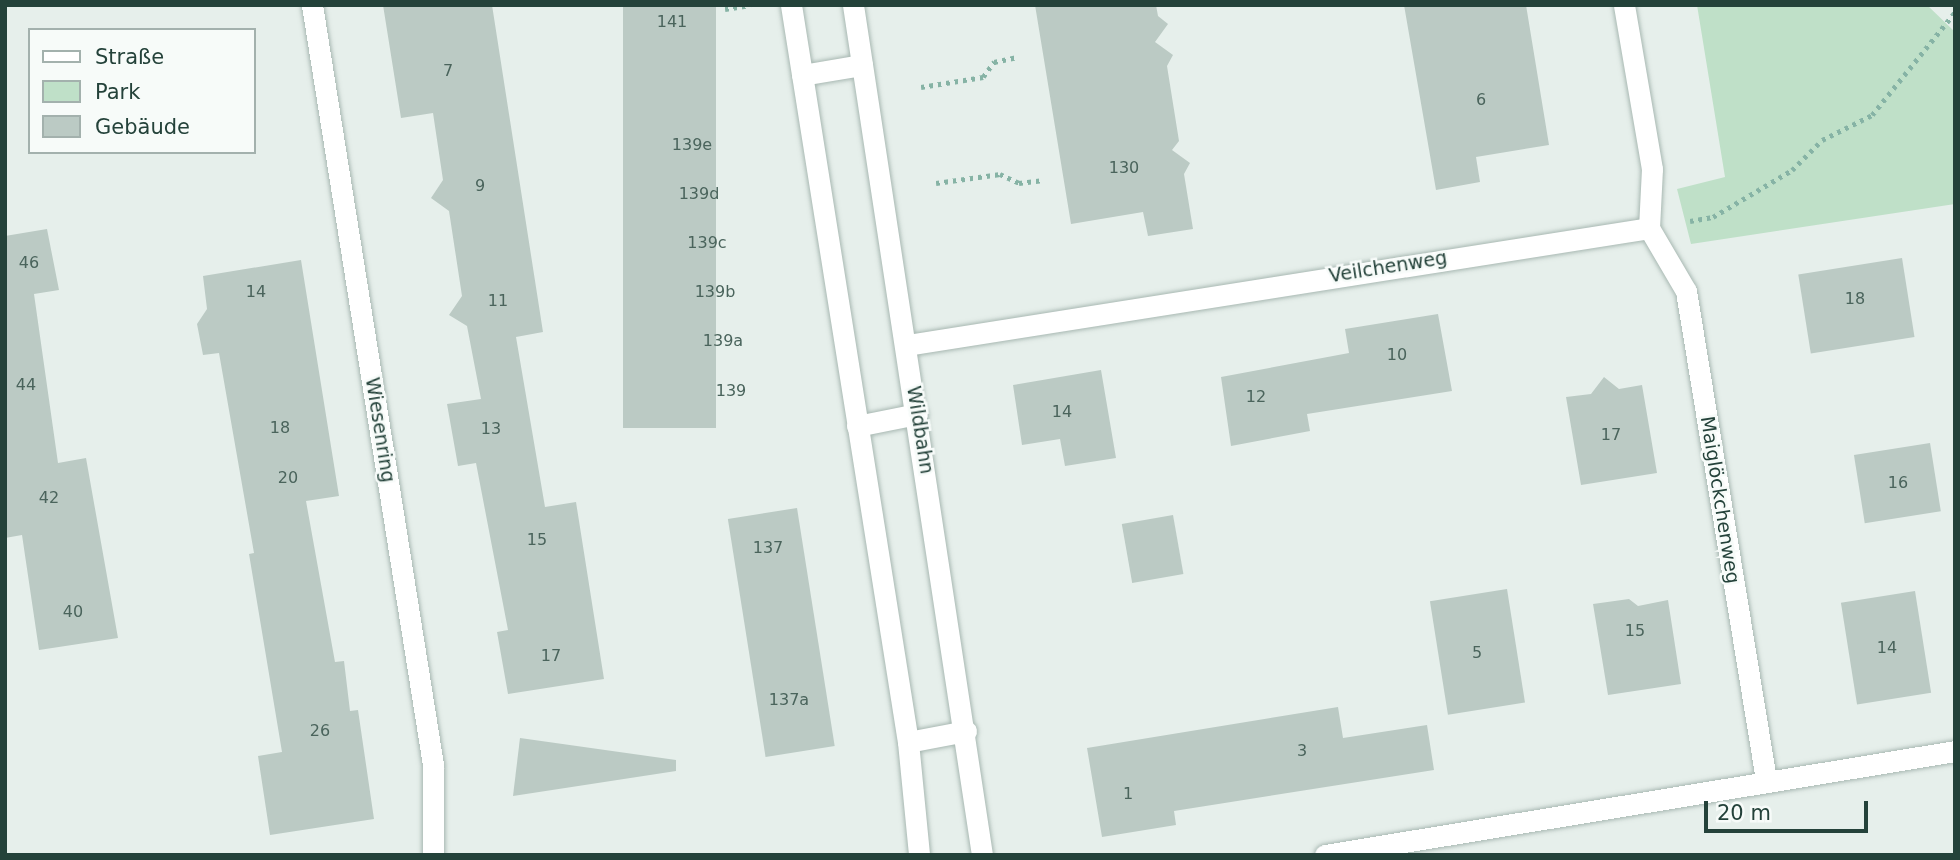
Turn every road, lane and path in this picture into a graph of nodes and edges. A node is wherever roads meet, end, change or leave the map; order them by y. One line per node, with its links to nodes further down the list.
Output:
1 (312, 5): 22 (street, Wiesenring)
2 (751, 5): 6 (path)
3 (790, 5): 10 (street)
4 (853, 5): 9 (street, Wildbahn)
5 (1624, 5): 14 (street)
6 (725, 9)
7 (1955, 12): 14 (path)
8 (1018, 57): 11 (path)
9 (862, 65): 10 (street); 15 (street, Wildbahn)
10 (802, 75): 17 (street)
11 (921, 87)
12 (1042, 180): 13 (path)
13 (936, 183)
14 (1648, 228): 15 (street, Veilchenweg); 21 (street, Maiglöckchenweg)
15 (907, 345): 16 (street, Wildbahn)
16 (917, 414): 17 (street); 18 (street, Wildbahn)
17 (857, 426): 19 (street)
18 (966, 731): 19 (street); 24 (street, Wildbahn)
19 (908, 742): 23 (street)
20 (1955, 751): 21 (street)
21 (1766, 781): 25 (street)
22 (433, 855)
23 (919, 855)
24 (982, 855)
25 (1325, 855)

